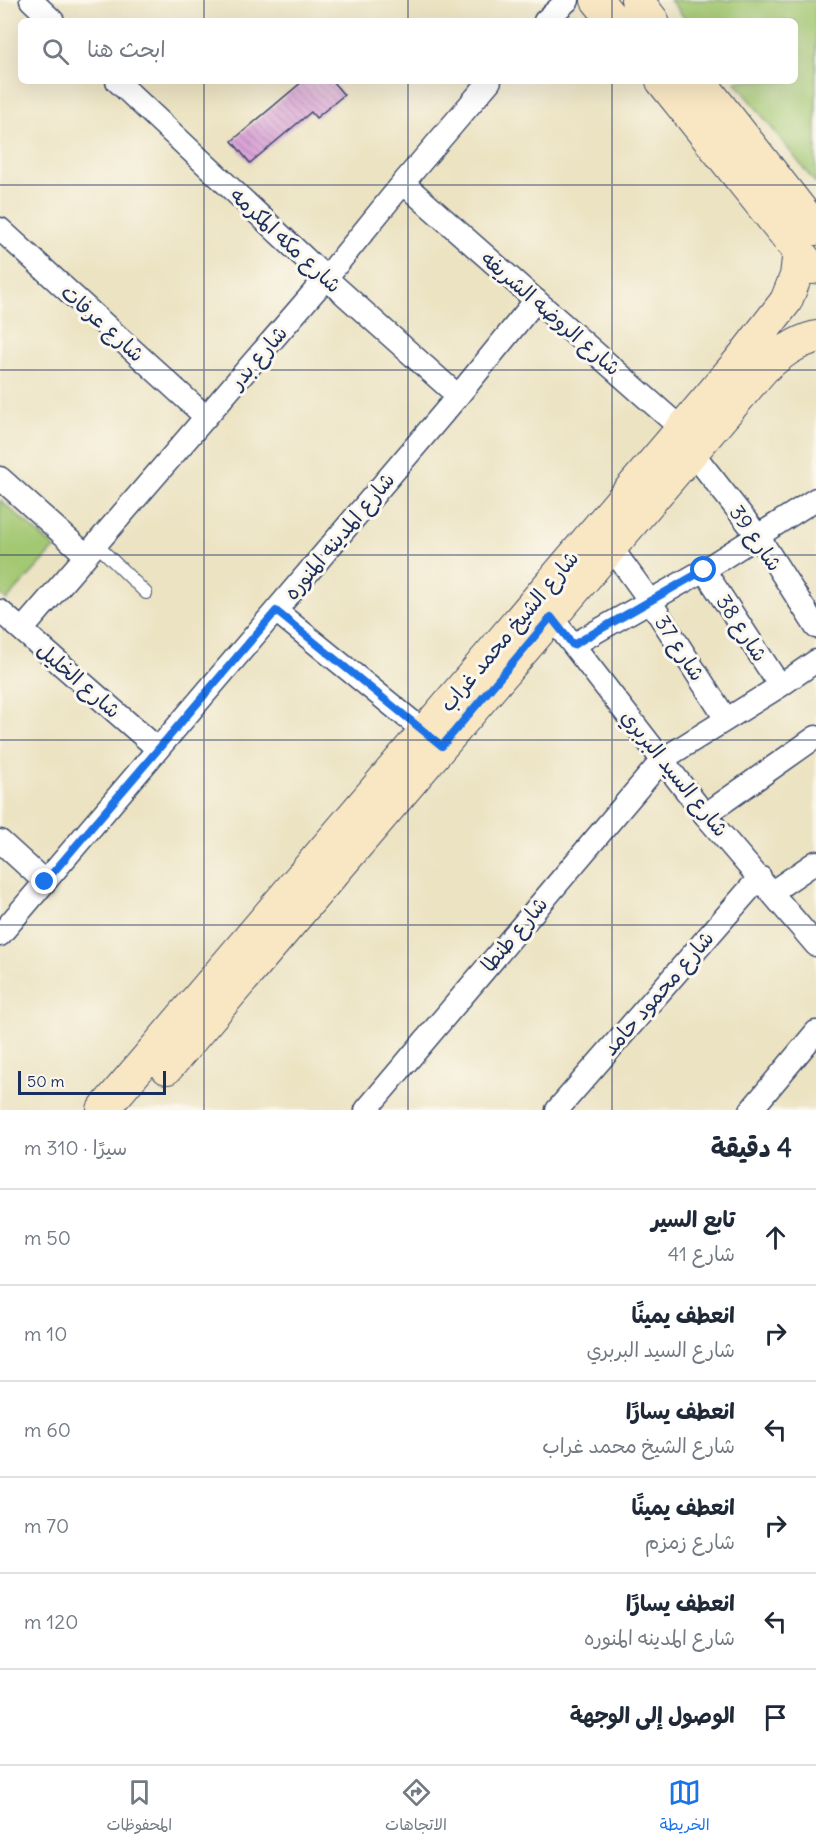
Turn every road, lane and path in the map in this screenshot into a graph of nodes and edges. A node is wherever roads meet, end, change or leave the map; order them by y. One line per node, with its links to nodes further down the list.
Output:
1 (31, 0): 5 (street)
2 (568, 0): 6 (street)
3 (597, 0): 7 (main road)
4 (637, 0): 8 (main road)
5 (50, 18)
6 (548, 18)
7 (612, 18)
8 (651, 18)
9 (120, 84): 16 (street, شارع مكه المكرمه)
10 (487, 84): 13 (street, شارع بدر)
11 (665, 84): 15 (main road)
12 (702, 84): 15 (main road)
13 (403, 183): 16 (street, شارع بدر); 17 (street, شارع الروضه الشريفه)
14 (0, 229): 20 (street, شارع عرفات)
15 (810, 251): 21 (main road, شارع الشيخ محمد غراب)
16 (326, 278): 19 (street, شارع مكه المكرمه); 20 (street, شارع بدر)
17 (536, 300): 19 (street, شارع المدينه المنوره); 21 (street, شارع الروضه الشريفه)
18 (816, 337): 21 (main road, شارع الشيخ محمد غراب)
19 (458, 396): 32 (street, شارع المدينه المنوره)
20 (206, 417): 26 (street, شارع بدر)
21 (691, 442): 24 (street, شارع 39); 25 (main road, شارع الشيخ محمد غراب); 30 (main road, شارع الشيخ محمد غراب)
22 (0, 478): 26 (street)
23 (815, 501): 24 (street)
24 (758, 536): 27 (street); 33 (street, شارع 39)
25 (611, 547): 29 (street, شارع 37); 30 (main road, شارع الشيخ محمد غراب)
26 (91, 550): 28 (lane); 34 (street, شارع بدر)
27 (704, 570): 29 (street); 37 (street, شارع 38)
28 (146, 593)
29 (650, 602): 35 (street); 38 (street, شارع 37)
30 (544, 608): 35 (street, شارع السيد البربري); 40 (main road, شارع الشيخ محمد غراب)
31 (0, 611): 34 (street, شارع الخليل)
32 (276, 611): 40 (street); 41 (street, شارع المدينه المنوره)
33 (816, 627)
34 (22, 630): 41 (street, شارع الخليل)
35 (573, 645): 42 (street, شارع السيد البربري)
36 (816, 661): 37 (street, شارع طنطا)
37 (780, 686): 38 (street, شارع طنطا)
38 (726, 720): 42 (street, شارع طنطا)
39 (816, 737): 43 (street)
40 (433, 739): 51 (main road, شارع الشيخ محمد غراب); 52 (main road, شارع الشيخ محمد غراب)
41 (158, 749): 46 (street, شارع المدينه المنوره)
42 (663, 759): 43 (street, شارع السيد البربري); 53 (street, شارع طنطا)
43 (705, 815): 47 (street, شارع السيد البربري)
44 (0, 841): 46 (street)
45 (816, 862): 47 (street, شارع محمود حامد)
46 (45, 882): 48 (street, شارع المدينه المنوره)
47 (766, 884): 49 (street, شارع السيد البربري); 54 (street, شارع محمود حامد)
48 (0, 935)
49 (816, 945)
50 (816, 1032): 55 (street)
51 (103, 1110)
52 (132, 1110)
53 (366, 1110)
54 (557, 1110)
55 (751, 1110)

